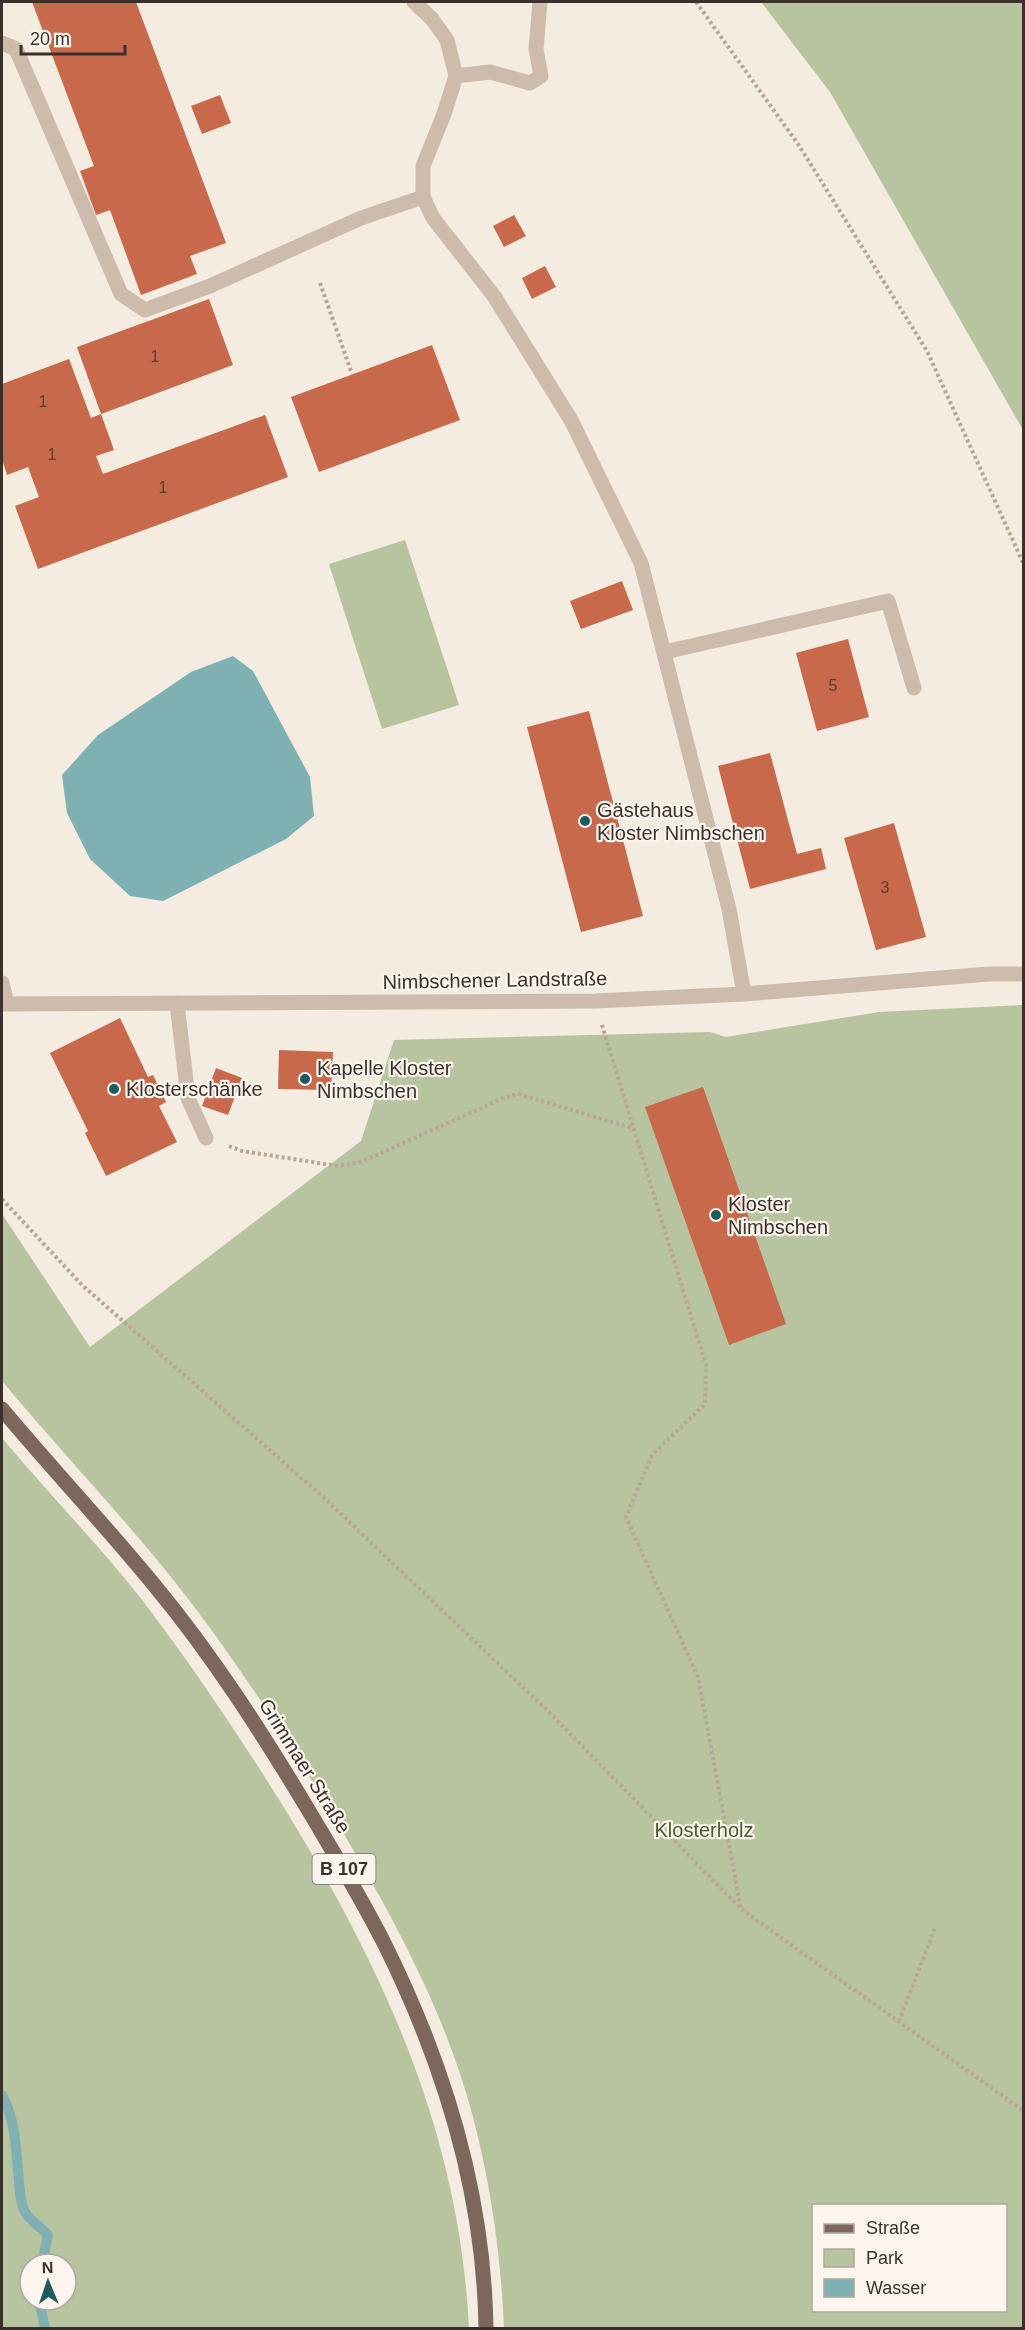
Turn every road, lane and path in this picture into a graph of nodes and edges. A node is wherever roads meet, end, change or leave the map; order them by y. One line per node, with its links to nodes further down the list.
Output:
1 (414, 2): 5 (street)
2 (540, 2): 5 (street)
3 (696, 2): 9 (path)
4 (2, 43): 6 (street)
5 (456, 76): 6 (street)
6 (423, 197): 10 (street)
7 (320, 283): 8 (path)
8 (352, 374)
9 (1023, 565)
10 (664, 652): 11 (street); 14 (street)
11 (914, 688)
12 (1023, 974): 14 (street, Nimbschener Landstraße)
13 (2, 983): 17 (street)
14 (744, 994): 15 (street, Nimbschener Landstraße)
15 (595, 1001): 16 (street, Nimbschener Landstraße); 18 (path)
16 (177, 1003): 17 (street, Nimbschener Landstraße); 19 (street)
17 (4, 1004)
18 (632, 1128): 19 (path); 22 (path)
19 (206, 1138)
20 (2, 1199): 22 (path)
21 (2, 1409): 26 (main road, Grimmaer Straße / B 107)
22 (741, 1909): 24 (path)
23 (935, 1928): 24 (path)
24 (899, 2021): 25 (path)
25 (1023, 2111)
26 (486, 2328)

